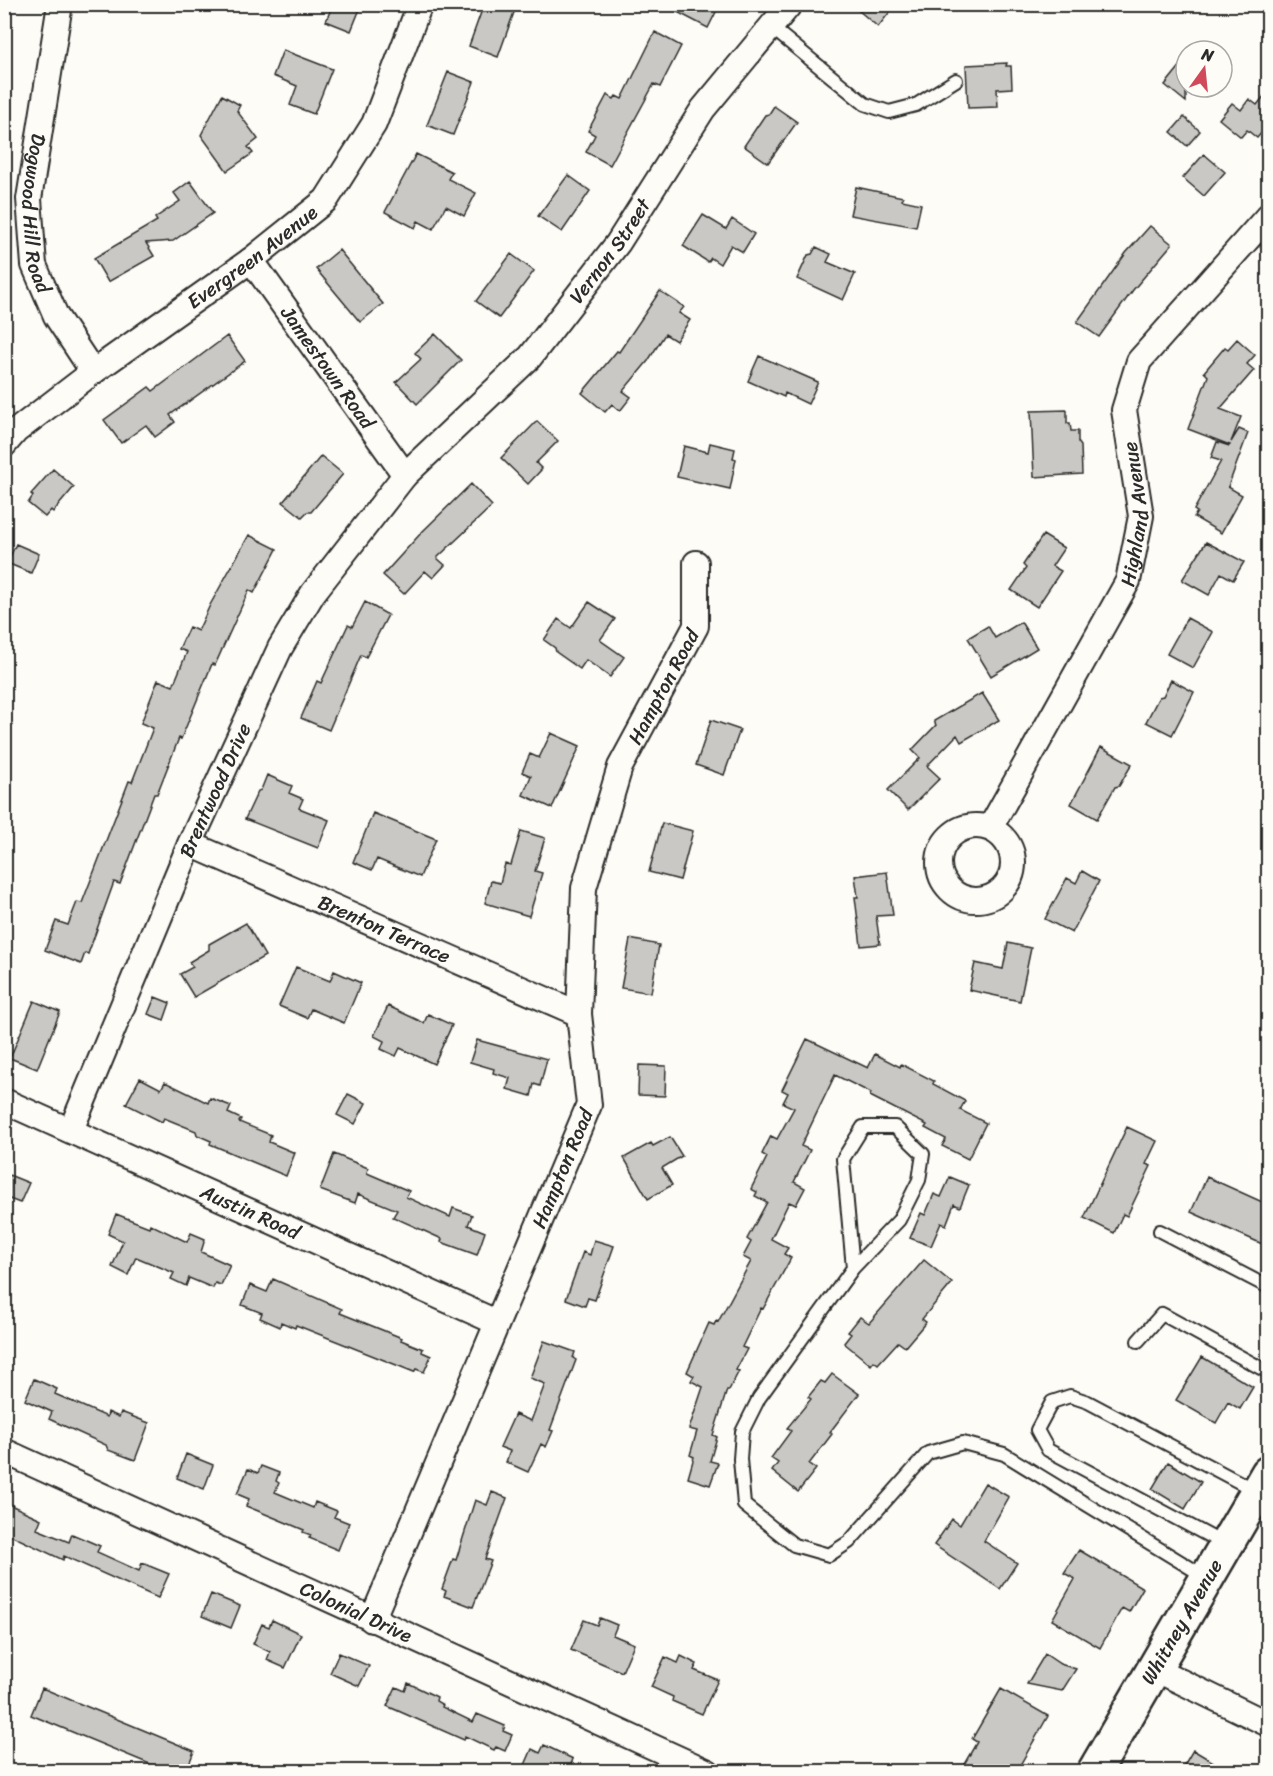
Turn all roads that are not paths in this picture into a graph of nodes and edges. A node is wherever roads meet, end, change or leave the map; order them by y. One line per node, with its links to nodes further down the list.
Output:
1 (60, 4): 8 (street, Dogwood Hill Road)
2 (420, 4): 7 (street, Evergreen Avenue)
3 (790, 4): 4 (street, Vernon Street)
4 (771, 27): 5 (lane); 10 (street, Vernon Street)
5 (956, 80)
6 (1268, 217): 12 (street, Highland Avenue)
7 (251, 260): 8 (street, Evergreen Avenue); 10 (street, Jamestown Road)
8 (93, 372): 9 (street, Evergreen Avenue)
9 (4, 445)
10 (405, 475): 13 (street, Brentwood Drive)
11 (696, 563): 14 (street, Hampton Road)
12 (990, 828)
13 (190, 844): 14 (street, Brenton Terrace); 16 (street, Brentwood Drive)
14 (579, 1014): 20 (street, Hampton Road)
15 (4, 1101): 16 (street, Austin Road)
16 (71, 1130): 20 (street, Austin Road)
17 (1160, 1231): 19 (lane)
18 (853, 1268): 18 (lane); 26 (lane)
19 (1269, 1287)
20 (496, 1322): 27 (street, Hampton Road)
21 (1138, 1341): 22 (lane)
22 (1269, 1372)
23 (4, 1451): 27 (street, Colonial Drive)
24 (1263, 1482): 25 (main road, Whitney Avenue); 25 (lane)
25 (1227, 1545): 26 (main road, Whitney Avenue)
26 (1208, 1579): 28 (main road, Whitney Avenue)
27 (372, 1620): 30 (street, Colonial Drive)
28 (1155, 1669): 29 (street); 31 (main road, Whitney Avenue)
29 (1269, 1724)
30 (708, 1772)
31 (1094, 1772)

